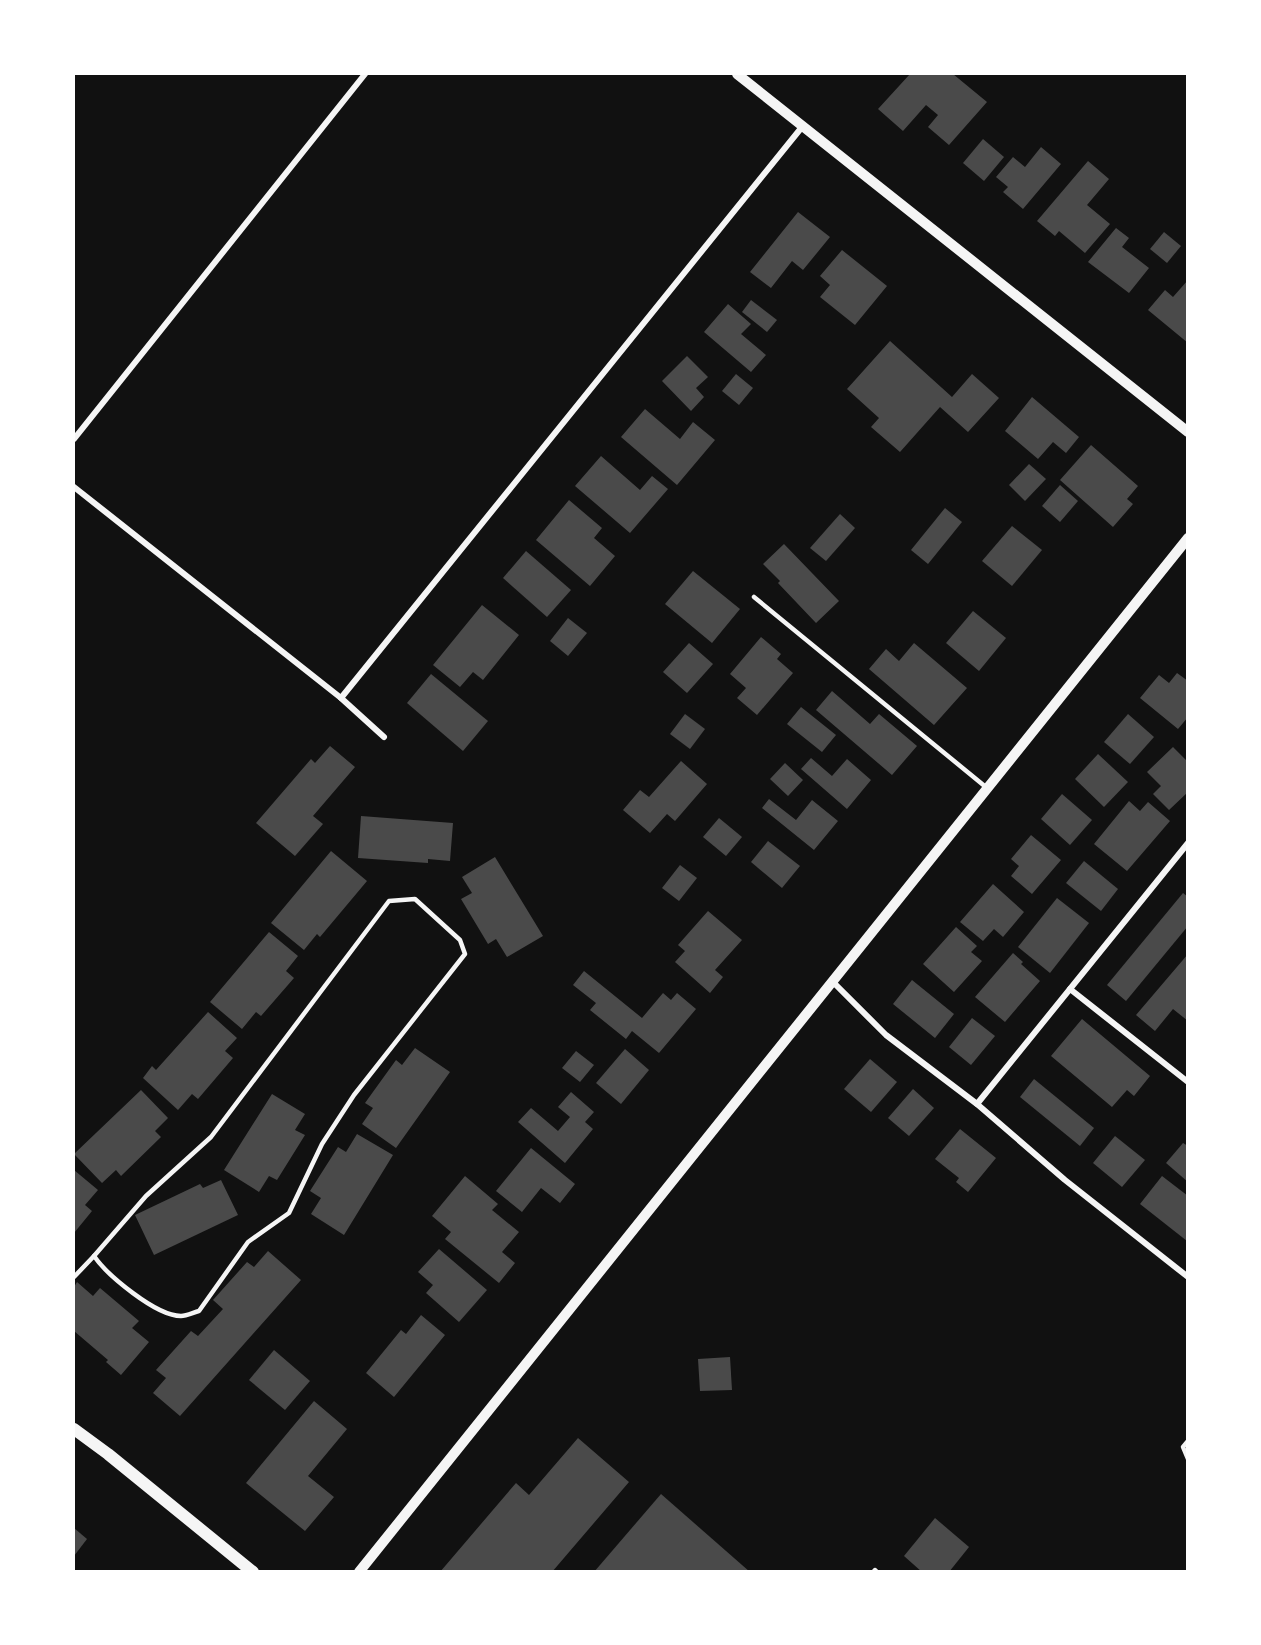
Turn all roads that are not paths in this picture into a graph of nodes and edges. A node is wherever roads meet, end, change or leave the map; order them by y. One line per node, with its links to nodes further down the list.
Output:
1 (365, 74): 5 (street)
2 (737, 74): 3 (street)
3 (802, 127): 4 (street); 9 (street)
4 (1188, 432)
5 (74, 439)
6 (74, 488): 9 (street)
7 (1188, 538): 11 (street)
8 (754, 597): 11 (lane)
9 (341, 698): 10 (street)
10 (384, 737)
11 (987, 788): 13 (street)
12 (1188, 843): 14 (street)
13 (832, 981): 16 (street); 24 (street)
14 (1070, 989): 15 (street); 16 (street)
15 (1188, 1082)
16 (977, 1104): 19 (street)
17 (93, 1256): 17 (lane); 18 (lane)
18 (74, 1277)
19 (1188, 1277)
20 (74, 1429): 23 (main road)
21 (1188, 1441): 22 (lane)
22 (1188, 1459)
23 (253, 1572)
24 (358, 1572)

